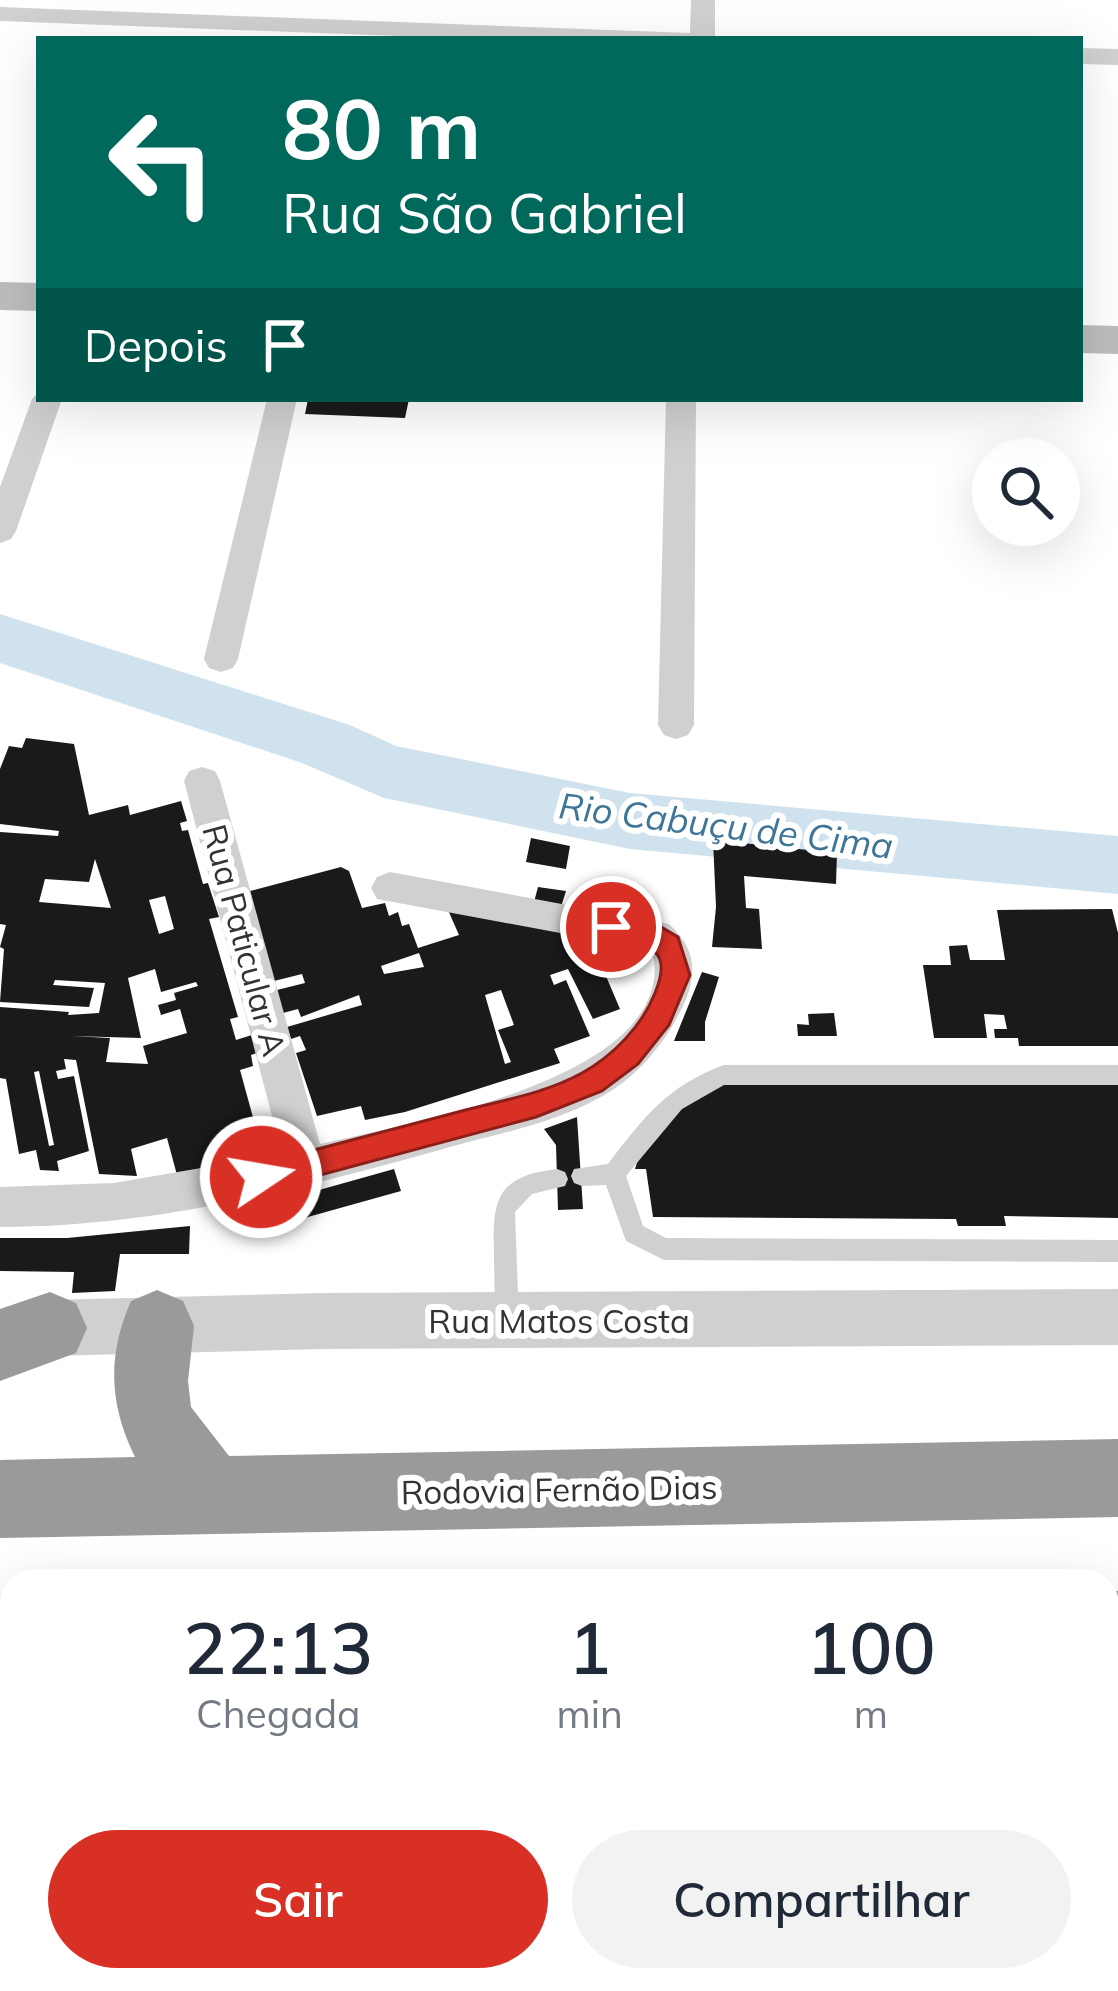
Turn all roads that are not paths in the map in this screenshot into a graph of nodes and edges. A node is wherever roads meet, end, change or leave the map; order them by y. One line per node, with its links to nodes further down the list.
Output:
1 (703, 0): 5 (street)
2 (0, 14): 3 (street)
3 (258, 21): 4 (street)
4 (615, 36)
5 (702, 36)
6 (1083, 56): 7 (street)
7 (1118, 57)
8 (0, 296): 9 (main road)
9 (36, 297)
10 (1083, 339): 11 (main road)
11 (1118, 340)
12 (46, 402): 15 (street)
13 (281, 402): 16 (street)
14 (681, 402): 17 (street)
15 (0, 531)
16 (221, 659)
17 (676, 725)
18 (202, 781): 21 (street, Rua Paticular A)
19 (390, 888): 21 (street)
20 (1118, 1076): 22 (lane)
21 (305, 1168): 25 (street)
22 (614, 1174): 23 (lane); 26 (lane)
23 (582, 1176)
24 (557, 1179): 28 (lane)
25 (0, 1207)
26 (1118, 1251)
27 (1118, 1317): 28 (street, Rua Matos Costa)
28 (507, 1320): 29 (street, Rua Matos Costa)
29 (157, 1326): 30 (street, Rua Matos Costa); 32 (highway)
30 (17, 1335)
31 (1118, 1478): 32 (highway, Rodovia Fernão Dias)
32 (212, 1495): 33 (highway, Rodovia Fernão Dias)
33 (0, 1498)

